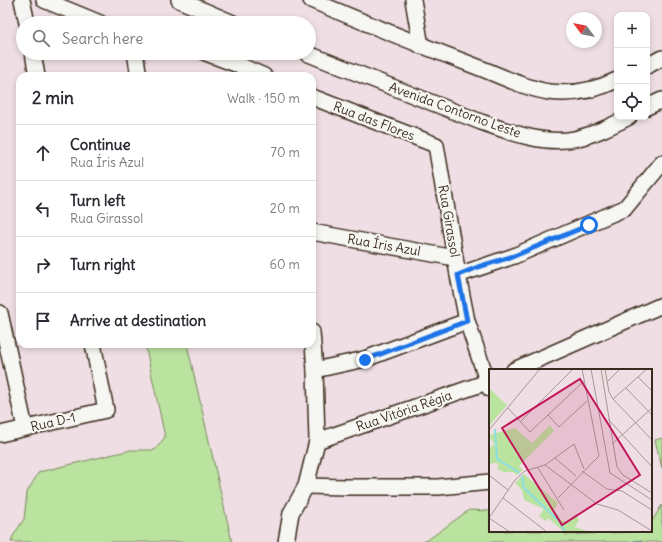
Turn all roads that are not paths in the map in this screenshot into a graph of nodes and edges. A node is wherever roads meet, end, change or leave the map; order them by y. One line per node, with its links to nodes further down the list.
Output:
1 (22, 0): 6 (street)
2 (44, 0): 7 (street)
3 (179, 0): 8 (street)
4 (311, 0): 9 (street)
5 (413, 0): 9 (street)
6 (25, 16)
7 (83, 16)
8 (217, 16)
9 (421, 46): 19 (street)
10 (316, 57): 23 (street, Avenida Contorno Leste)
11 (662, 58): 15 (street)
12 (35, 60): 16 (street)
13 (136, 60): 17 (street)
14 (224, 60): 18 (street)
15 (650, 64)
16 (37, 72)
17 (138, 72)
18 (254, 72)
19 (614, 81)
20 (316, 99): 24 (street, Rua das Flores)
21 (662, 100): 22 (street)
22 (650, 106)
23 (622, 120)
24 (436, 145): 27 (street, Rua Girassol)
25 (662, 163): 28 (street)
26 (316, 233): 27 (street, Rua Íris Azul)
27 (455, 258): 28 (street, Rua Girassol)
28 (458, 275): 31 (street, Rua Girassol)
29 (662, 305): 34 (street)
30 (0, 313): 37 (street)
31 (467, 321): 35 (street); 36 (street, Rua Girassol)
32 (94, 348): 37 (street, Rua D-1)
33 (313, 348): 35 (street)
34 (516, 369)
35 (315, 370): 39 (street)
36 (489, 384): 39 (street, Rua Vitória Régia)
37 (25, 428): 38 (street, Rua D-1)
38 (0, 434)
39 (317, 441): 41 (street)
40 (489, 482): 41 (street)
41 (306, 486): 42 (street)
42 (286, 542)

